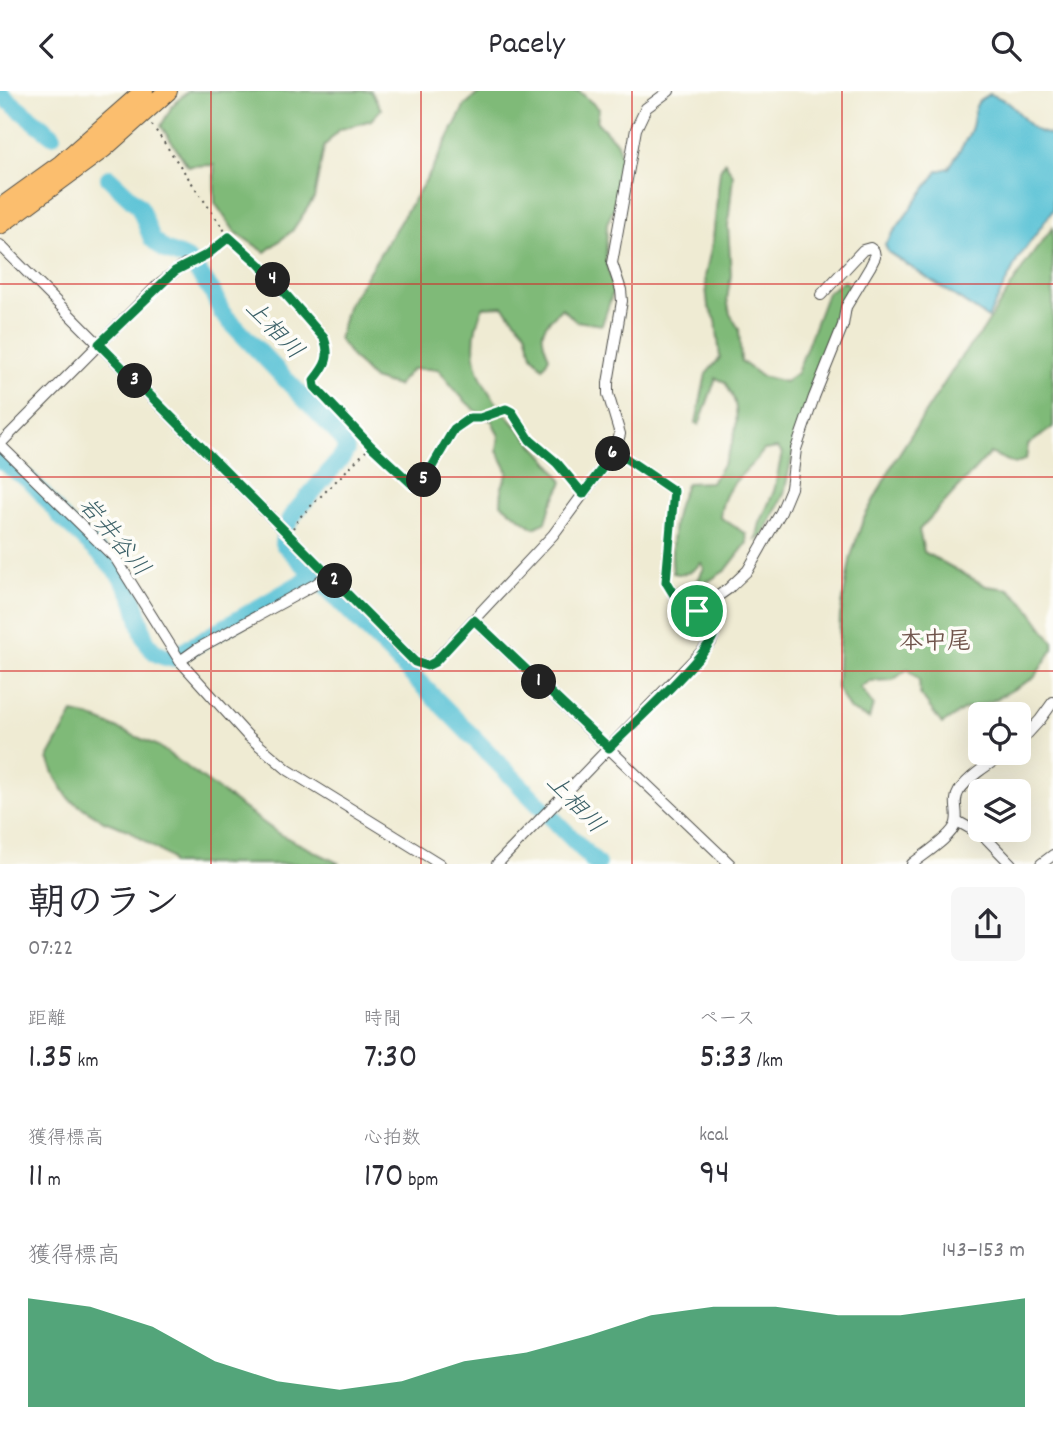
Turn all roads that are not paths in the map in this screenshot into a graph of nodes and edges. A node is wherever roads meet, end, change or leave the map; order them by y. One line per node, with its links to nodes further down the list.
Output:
1 (144, 91): 4 (highway)
2 (168, 91): 5 (highway)
3 (669, 91): 12 (street)
4 (0, 208)
5 (0, 225)
6 (0, 245): 9 (street)
7 (186, 264): 9 (street)
8 (821, 295): 16 (street)
9 (99, 344): 10 (street); 11 (street)
10 (0, 445): 13 (street)
11 (323, 579): 12 (street); 13 (street)
12 (474, 620): 16 (street)
13 (178, 658): 20 (street)
14 (1053, 702): 15 (street)
15 (1031, 730)
16 (609, 748): 21 (street); 22 (street)
17 (991, 765): 18 (street)
18 (957, 821): 23 (street); 24 (street)
19 (1053, 855): 25 (street)
20 (440, 864)
21 (497, 864)
22 (730, 864)
23 (912, 864)
24 (1011, 864)
25 (1041, 864)

